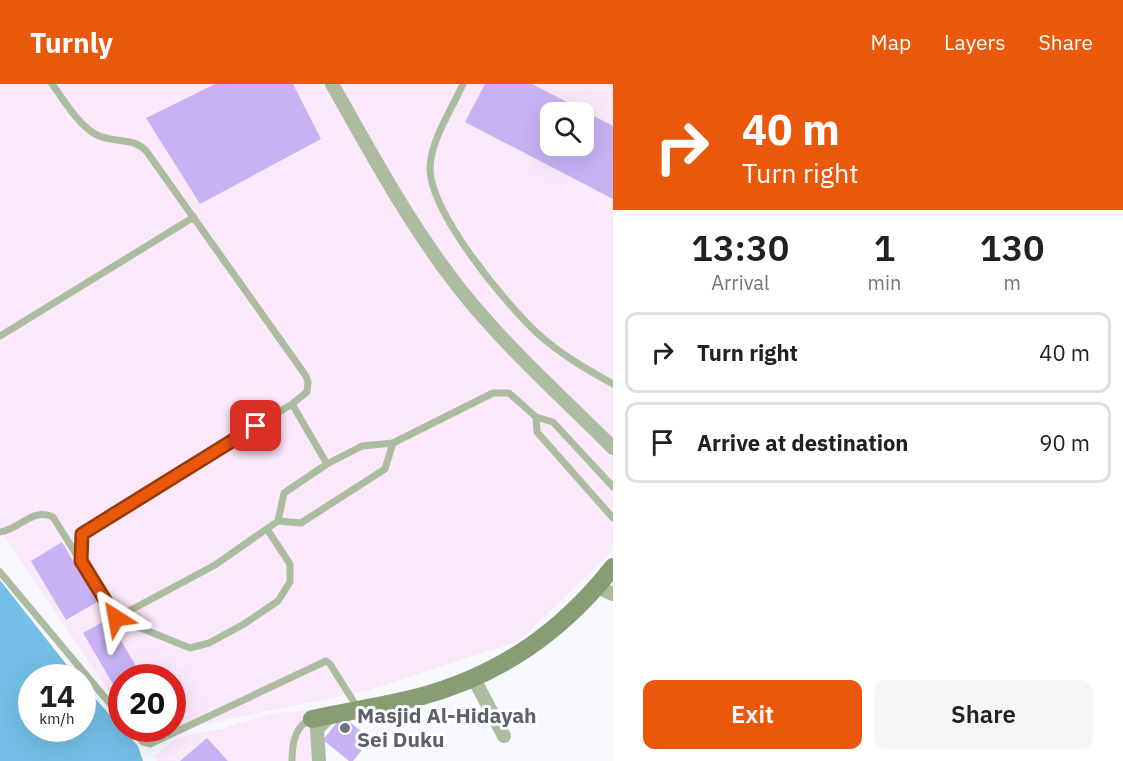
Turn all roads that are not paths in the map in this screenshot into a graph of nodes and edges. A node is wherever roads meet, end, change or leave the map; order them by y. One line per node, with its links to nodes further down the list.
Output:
1 (52, 84): 4 (lane)
2 (332, 84): 10 (street)
3 (463, 84): 6 (lane)
4 (194, 217): 5 (lane); 7 (lane)
5 (0, 336)
6 (613, 384)
7 (292, 404): 11 (lane); 17 (lane)
8 (536, 417): 9 (lane); 12 (lane); 13 (lane)
9 (393, 443): 11 (lane); 14 (lane)
10 (613, 448)
11 (327, 464): 14 (lane)
12 (613, 487)
13 (613, 518)
14 (278, 521): 15 (lane)
15 (267, 529): 21 (lane); 21 (lane)
16 (0, 532): 17 (lane)
17 (81, 561): 21 (lane)
18 (613, 567): 20 (main road)
19 (0, 572): 23 (lane)
20 (605, 590): 22 (main road)
21 (116, 618)
22 (473, 677): 24 (main road); 28 (street)
23 (108, 701)
24 (358, 709): 25 (main road); 27 (lane)
25 (332, 714): 26 (main road); 30 (street)
26 (312, 719): 29 (lane)
27 (186, 727)
28 (504, 736)
29 (292, 761)
30 (319, 761)

